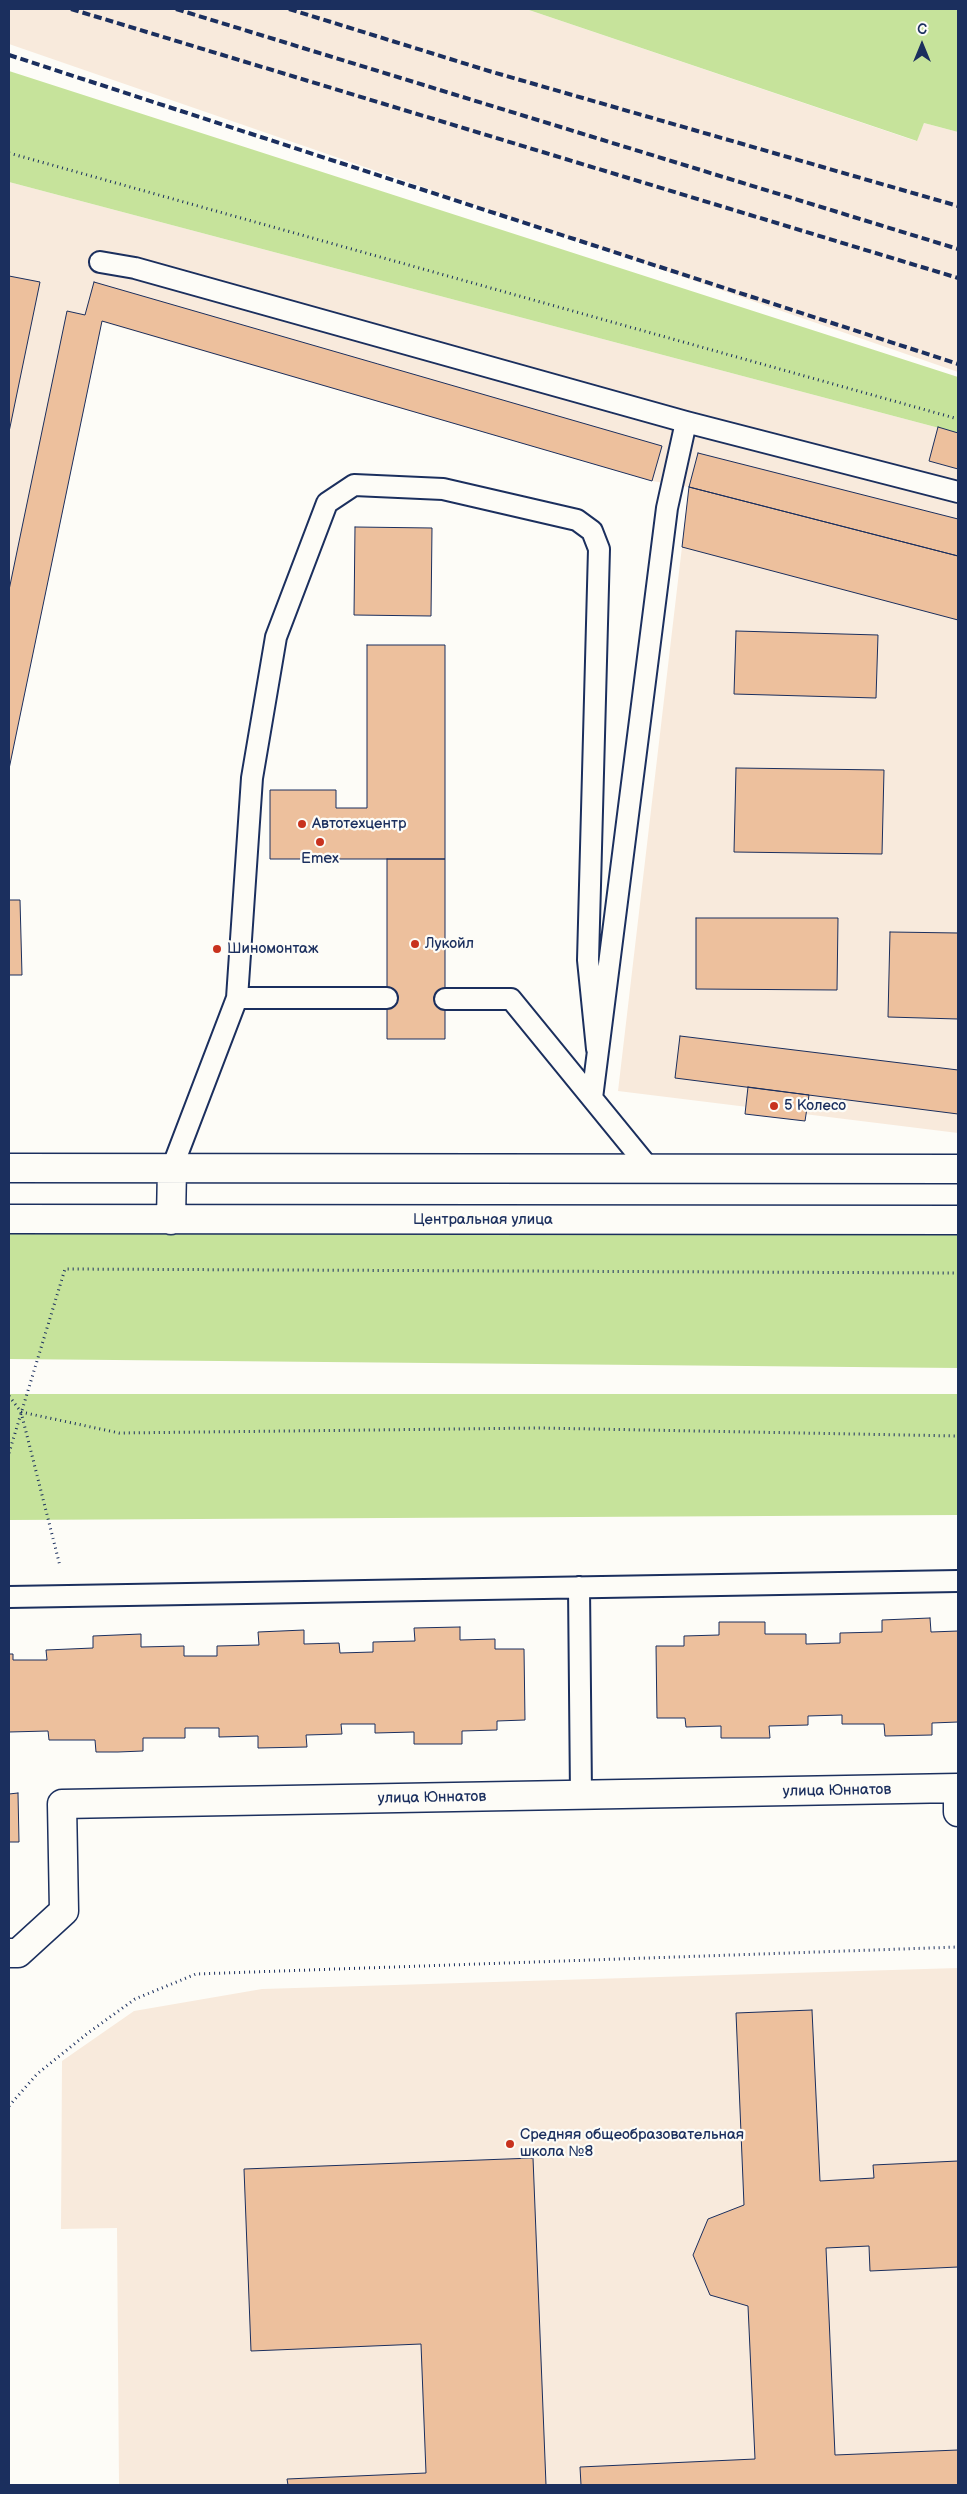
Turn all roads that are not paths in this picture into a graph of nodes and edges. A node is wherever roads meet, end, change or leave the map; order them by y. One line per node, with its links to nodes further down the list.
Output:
1 (100, 262): 2 (lane)
2 (686, 422): 3 (lane); 7 (lane)
3 (958, 492)
4 (237, 998): 5 (lane); 7 (lane); 10 (lane)
5 (387, 998)
6 (445, 999): 8 (lane)
7 (596, 1049): 8 (lane)
8 (592, 1098): 11 (lane)
9 (9, 1168): 10 (main road)
10 (172, 1168): 11 (main road); 14 (main road)
11 (649, 1168): 12 (main road)
12 (958, 1169)
13 (9, 1219): 14 (main road, Центральная улица)
14 (171, 1220): 15 (main road, Центральная улица)
15 (958, 1220)
16 (958, 1581): 17 (lane)
17 (579, 1587): 18 (lane); 19 (lane)
18 (9, 1597)
19 (581, 1795): 20 (main road, улица Юннатов); 21 (main road, улица Юннатов)
20 (958, 1812)
21 (9, 1953)

